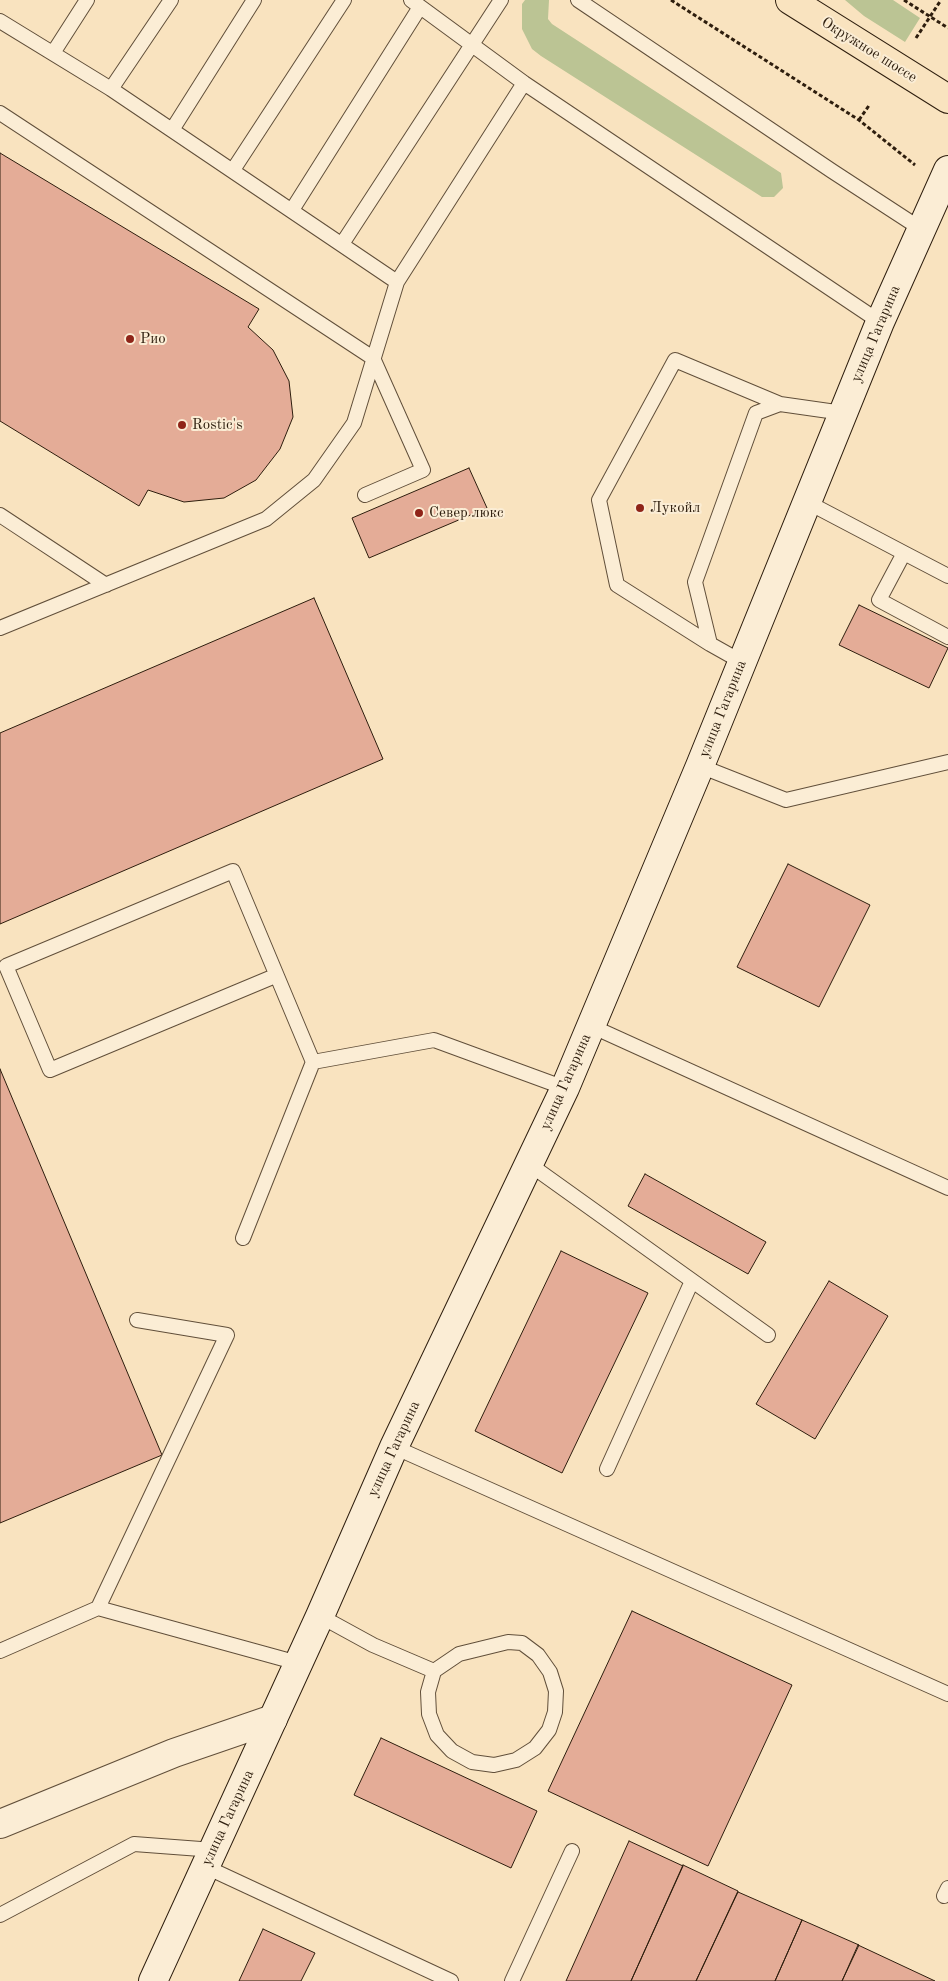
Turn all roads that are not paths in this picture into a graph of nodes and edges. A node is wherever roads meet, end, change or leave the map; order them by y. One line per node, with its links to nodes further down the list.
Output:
1 (87, 0): 11 (lane)
2 (171, 0): 13 (lane)
3 (254, 0): 16 (lane)
4 (344, 0): 17 (lane)
5 (501, 0): 10 (lane)
6 (578, 0): 20 (lane)
7 (790, 0): 14 (main road, Окружное шоссе)
8 (416, 3): 10 (lane); 19 (lane)
9 (0, 21): 11 (lane)
10 (472, 45): 12 (lane); 21 (lane)
11 (53, 53): 13 (lane)
12 (524, 83): 22 (lane); 23 (lane)
13 (111, 89): 16 (lane)
14 (948, 99)
15 (0, 113): 24 (lane)
16 (172, 130): 17 (lane)
17 (233, 170): 19 (lane)
18 (948, 170): 20 (street, улица Гагарина)
19 (292, 210): 21 (lane)
20 (921, 229): 23 (street, улица Гагарина)
21 (342, 244): 22 (lane)
22 (397, 282): 24 (lane)
23 (880, 322): 26 (street, улица Гагарина)
24 (373, 358): 27 (lane); 32 (lane)
25 (780, 404): 26 (lane); 35 (lane); 35 (lane)
26 (843, 413): 28 (street, улица Гагарина)
27 (365, 495)
28 (807, 502): 30 (lane); 36 (street, улица Гагарина)
29 (0, 515): 32 (lane)
30 (904, 553): 31 (lane); 34 (lane)
31 (948, 576)
32 (106, 585): 33 (lane)
33 (0, 628)
34 (948, 637)
35 (710, 644): 36 (lane)
36 (742, 662): 38 (street, улица Гагарина)
37 (948, 762): 38 (lane)
38 (700, 766): 40 (street, улица Гагарина)
39 (275, 976): 39 (lane); 41 (lane)
40 (591, 1026): 42 (street, улица Гагарина); 44 (lane)
41 (313, 1062): 42 (lane); 45 (lane)
42 (565, 1088): 43 (street, улица Гагарина)
43 (529, 1164): 46 (lane); 49 (street, улица Гагарина)
44 (948, 1188)
45 (243, 1238)
46 (692, 1281): 48 (lane); 50 (lane)
47 (137, 1320): 51 (lane)
48 (768, 1335)
49 (394, 1447): 52 (street, улица Гагарина); 56 (lane)
50 (607, 1469)
51 (98, 1608): 53 (lane); 54 (lane)
52 (320, 1616): 54 (street, улица Гагарина); 55 (lane)
53 (0, 1651)
54 (298, 1664): 57 (street, улица Гагарина)
55 (434, 1671): 55 (lane)
56 (948, 1694)
57 (273, 1719): 58 (street); 60 (street, улица Гагарина)
58 (0, 1824)
59 (572, 1851): 64 (lane)
60 (210, 1858): 61 (lane); 62 (street, улица Гагарина); 63 (lane)
61 (0, 1915)
62 (154, 1981)
63 (451, 1981)
64 (512, 1981)

